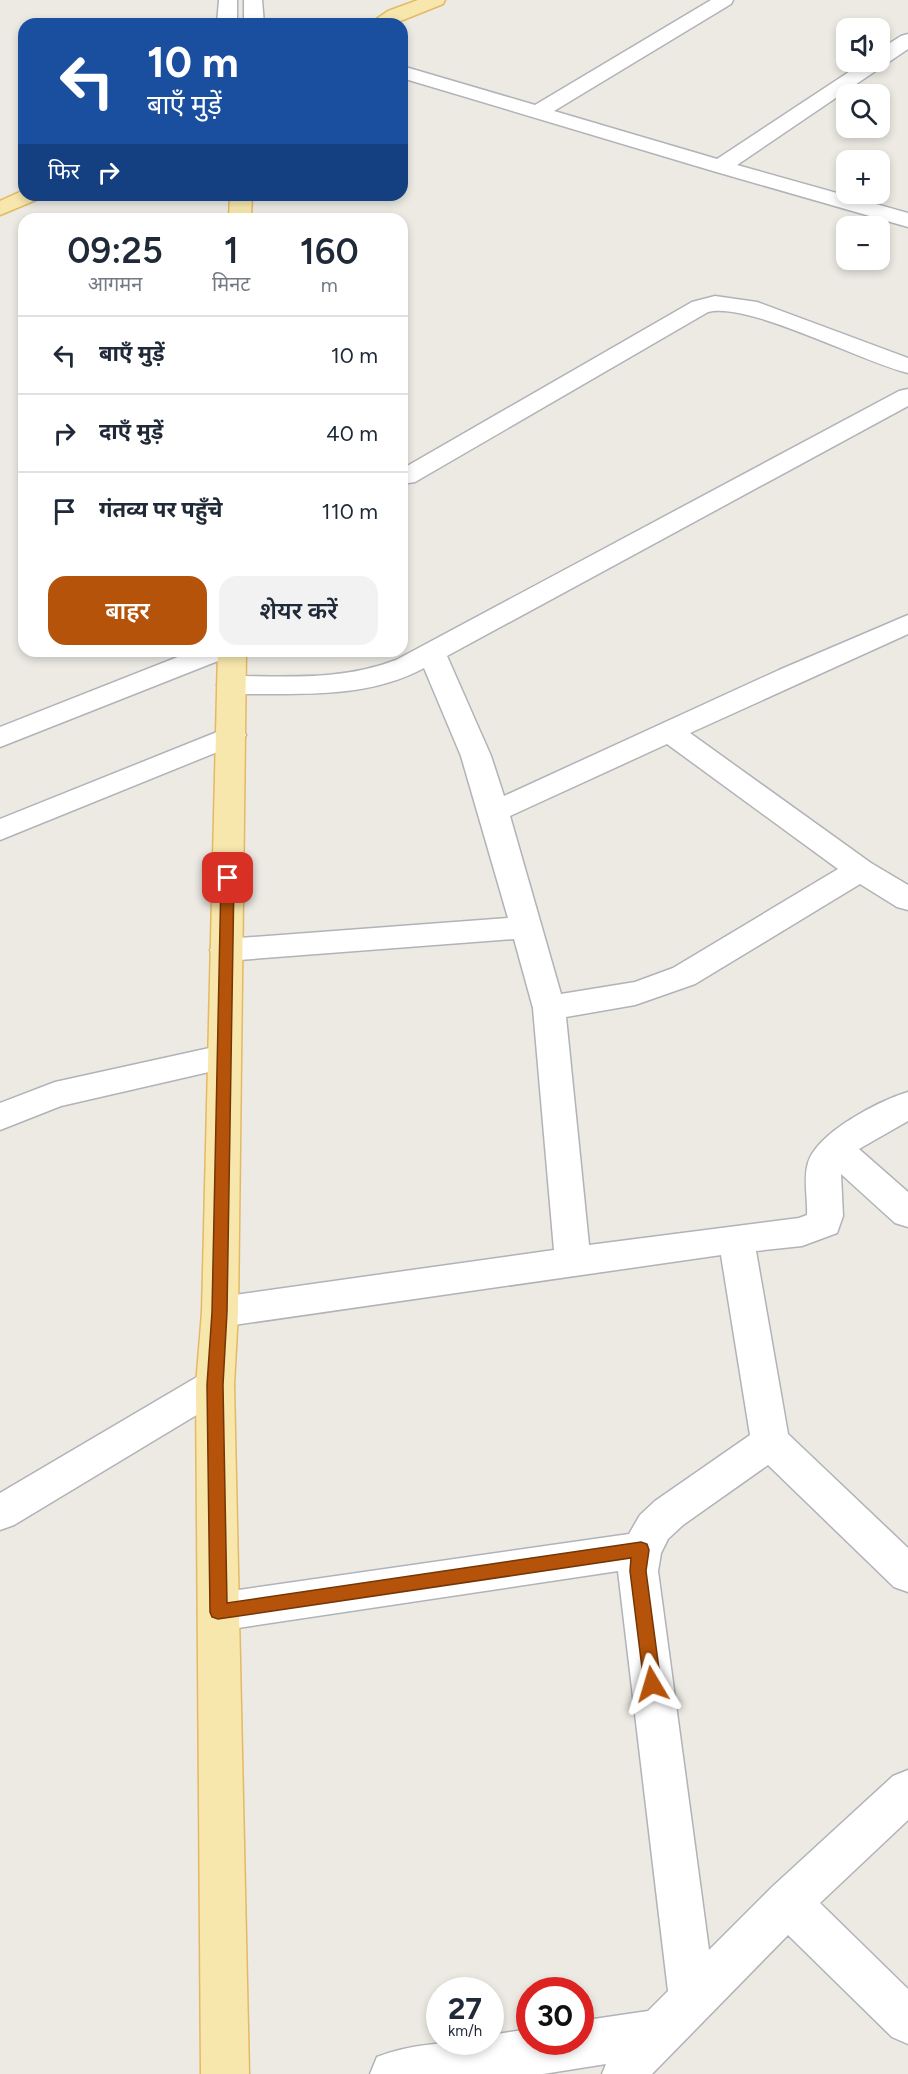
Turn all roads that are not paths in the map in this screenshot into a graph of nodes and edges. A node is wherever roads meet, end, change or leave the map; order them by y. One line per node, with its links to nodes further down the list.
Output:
1 (228, 0): 6 (street)
2 (253, 0): 7 (street)
3 (409, 0): 8 (main road)
4 (436, 0): 9 (main road)
5 (724, 0): 14 (street)
6 (227, 18)
7 (254, 18)
8 (389, 18)
9 (392, 18)
10 (908, 39): 11 (street)
11 (890, 51)
12 (859, 72): 15 (street)
13 (408, 74): 14 (street)
14 (536, 113): 15 (street)
15 (720, 167): 19 (street)
16 (18, 200): 18 (main road)
17 (908, 201): 19 (street)
18 (0, 209)
19 (899, 217)
20 (908, 366): 22 (street)
21 (908, 396): 24 (street)
22 (408, 476)
23 (908, 623): 27 (street)
24 (432, 654): 26 (street); 30 (street)
25 (203, 657): 29 (street)
26 (232, 668): 28 (main road)
27 (670, 732): 30 (street); 32 (street)
28 (232, 735): 31 (street); 35 (main road)
29 (0, 738)
30 (494, 812): 34 (street)
31 (0, 830)
32 (860, 870): 33 (street); 36 (street)
33 (908, 898)
34 (528, 927): 35 (street); 36 (street)
35 (226, 950): 37 (main road)
36 (549, 1008): 43 (street)
37 (223, 1057): 39 (street); 44 (main road)
38 (908, 1105): 40 (street)
39 (0, 1117)
40 (835, 1148): 41 (street); 42 (street)
41 (908, 1213)
42 (736, 1239): 43 (street); 46 (street)
43 (573, 1262): 44 (street)
44 (219, 1312): 45 (main road)
45 (215, 1385): 47 (street); 50 (main road)
46 (770, 1442): 48 (street); 49 (street)
47 (0, 1513)
48 (641, 1550): 50 (street); 53 (street)
49 (908, 1574)
50 (218, 1612): 56 (main road)
51 (908, 1791): 52 (street)
52 (789, 1902): 53 (street); 54 (street)
53 (692, 1999): 55 (street)
54 (908, 2021)
55 (661, 2032): 57 (street); 58 (street)
56 (225, 2074)
57 (394, 2074)
58 (626, 2074)

